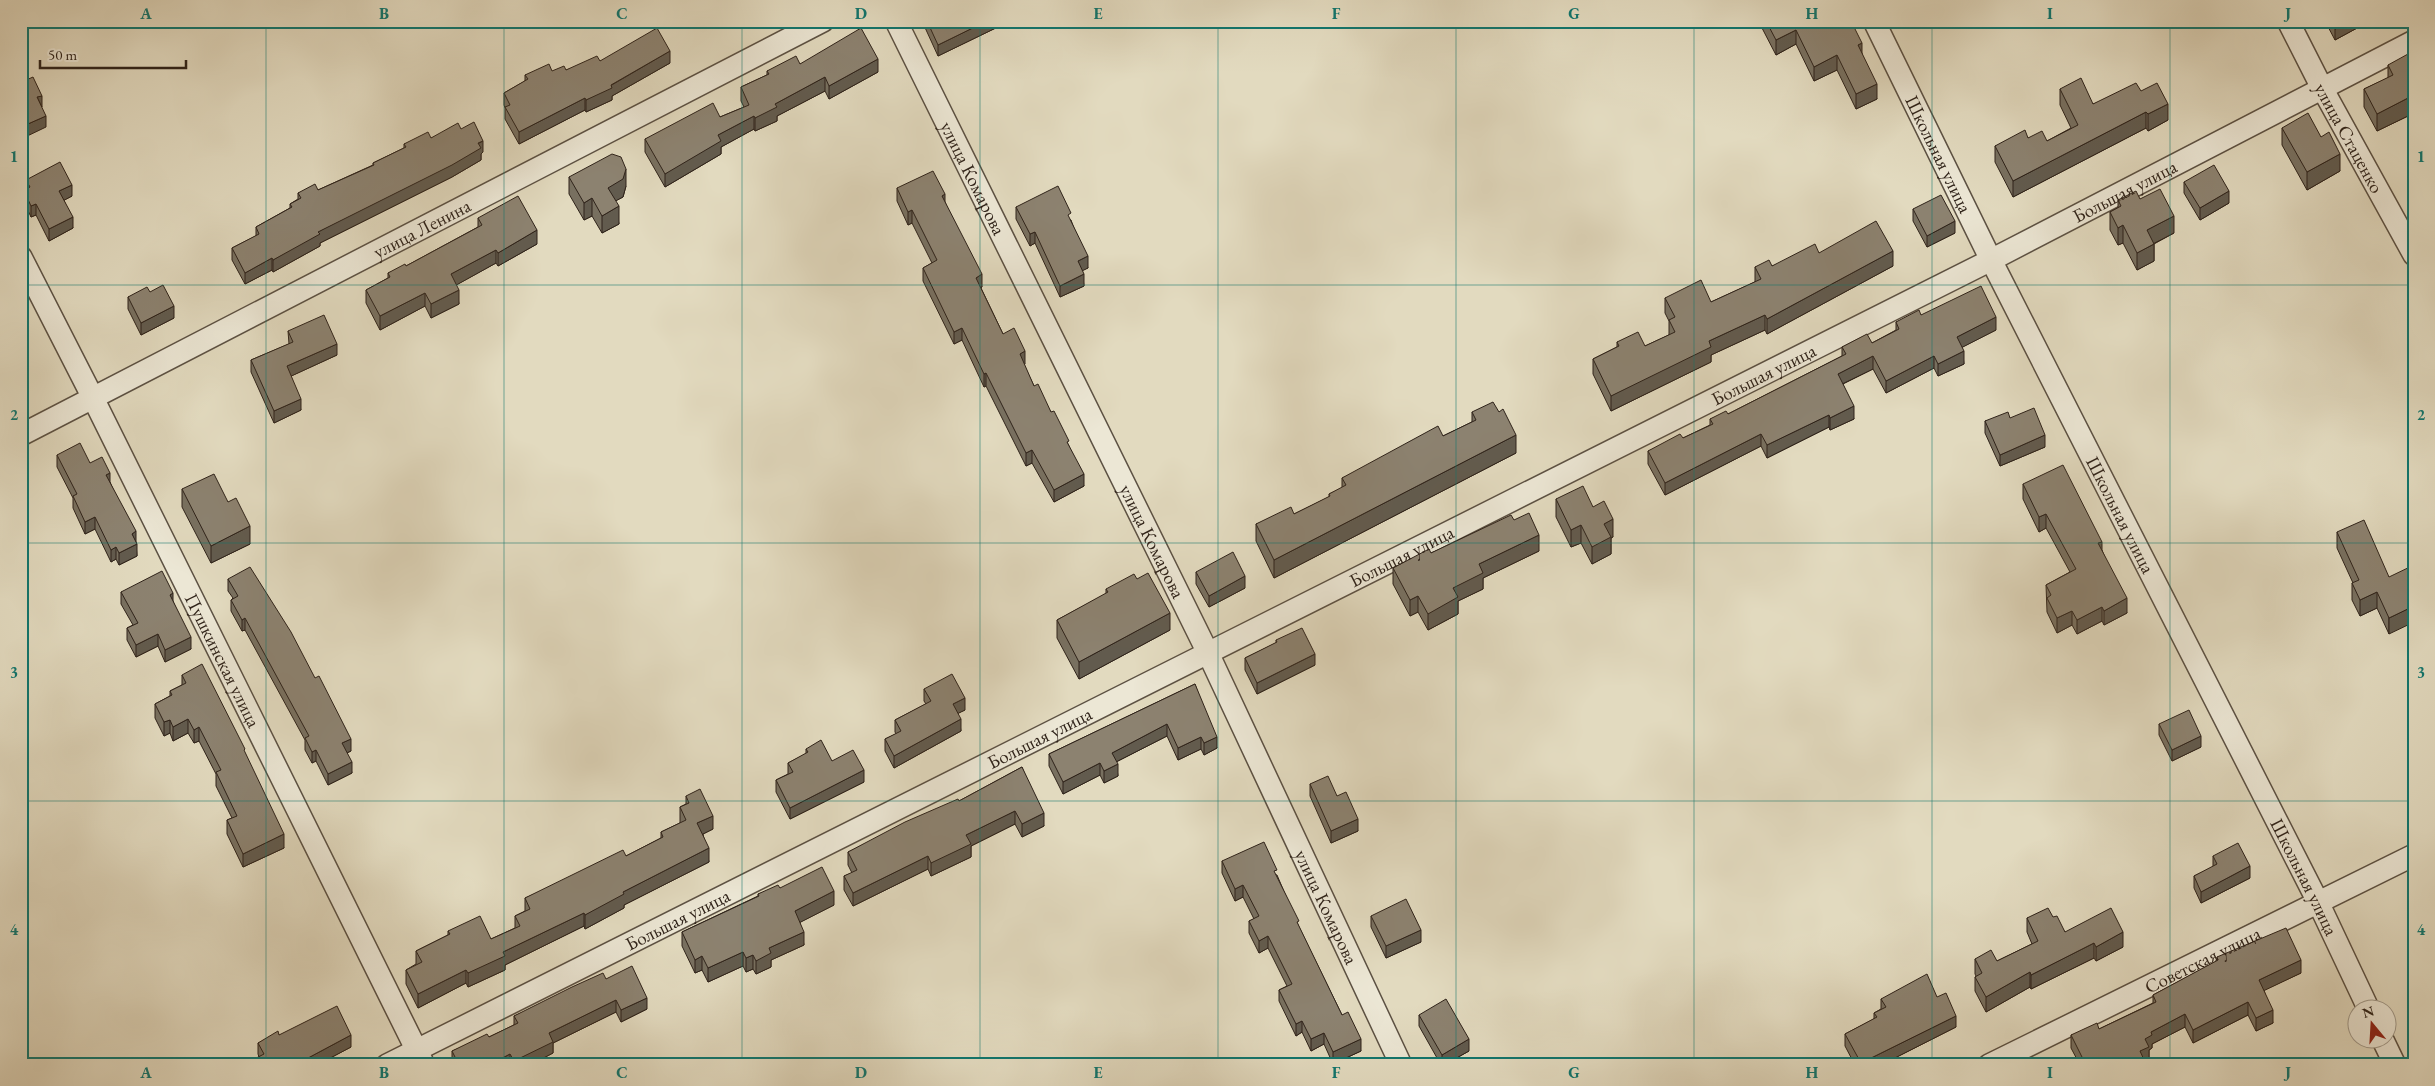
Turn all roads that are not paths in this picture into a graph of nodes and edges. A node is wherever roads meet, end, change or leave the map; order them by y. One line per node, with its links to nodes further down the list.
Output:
1 (823, 21): 10 (street, улица Ленина)
2 (896, 21): 12 (street, улица Комарова)
3 (1874, 21): 9 (street, Школьная улица)
4 (2288, 21): 6 (street, улица Стаценко)
5 (2414, 41): 6 (street, Большая улица)
6 (2322, 88): 7 (street, улица Стаценко); 9 (street, Большая улица)
7 (2414, 255)
8 (21, 257): 10 (street, Пушкинская улица)
9 (1991, 260): 12 (street, Большая улица); 14 (street, Школьная улица)
10 (93, 398): 11 (street, улица Ленина); 17 (street, Пушкинская улица)
11 (21, 435)
12 (1208, 653): 17 (street, Большая улица); 19 (street, улица Комарова)
13 (2414, 855): 14 (street, Советская улица)
14 (2318, 902): 15 (street, Школьная улица); 20 (street, Советская улица)
15 (2363, 998)
16 (2387, 1048): 21 (street)
17 (420, 1057): 18 (street, Большая улица)
18 (387, 1065)
19 (1401, 1065)
20 (1989, 1065)
21 (2395, 1065)

